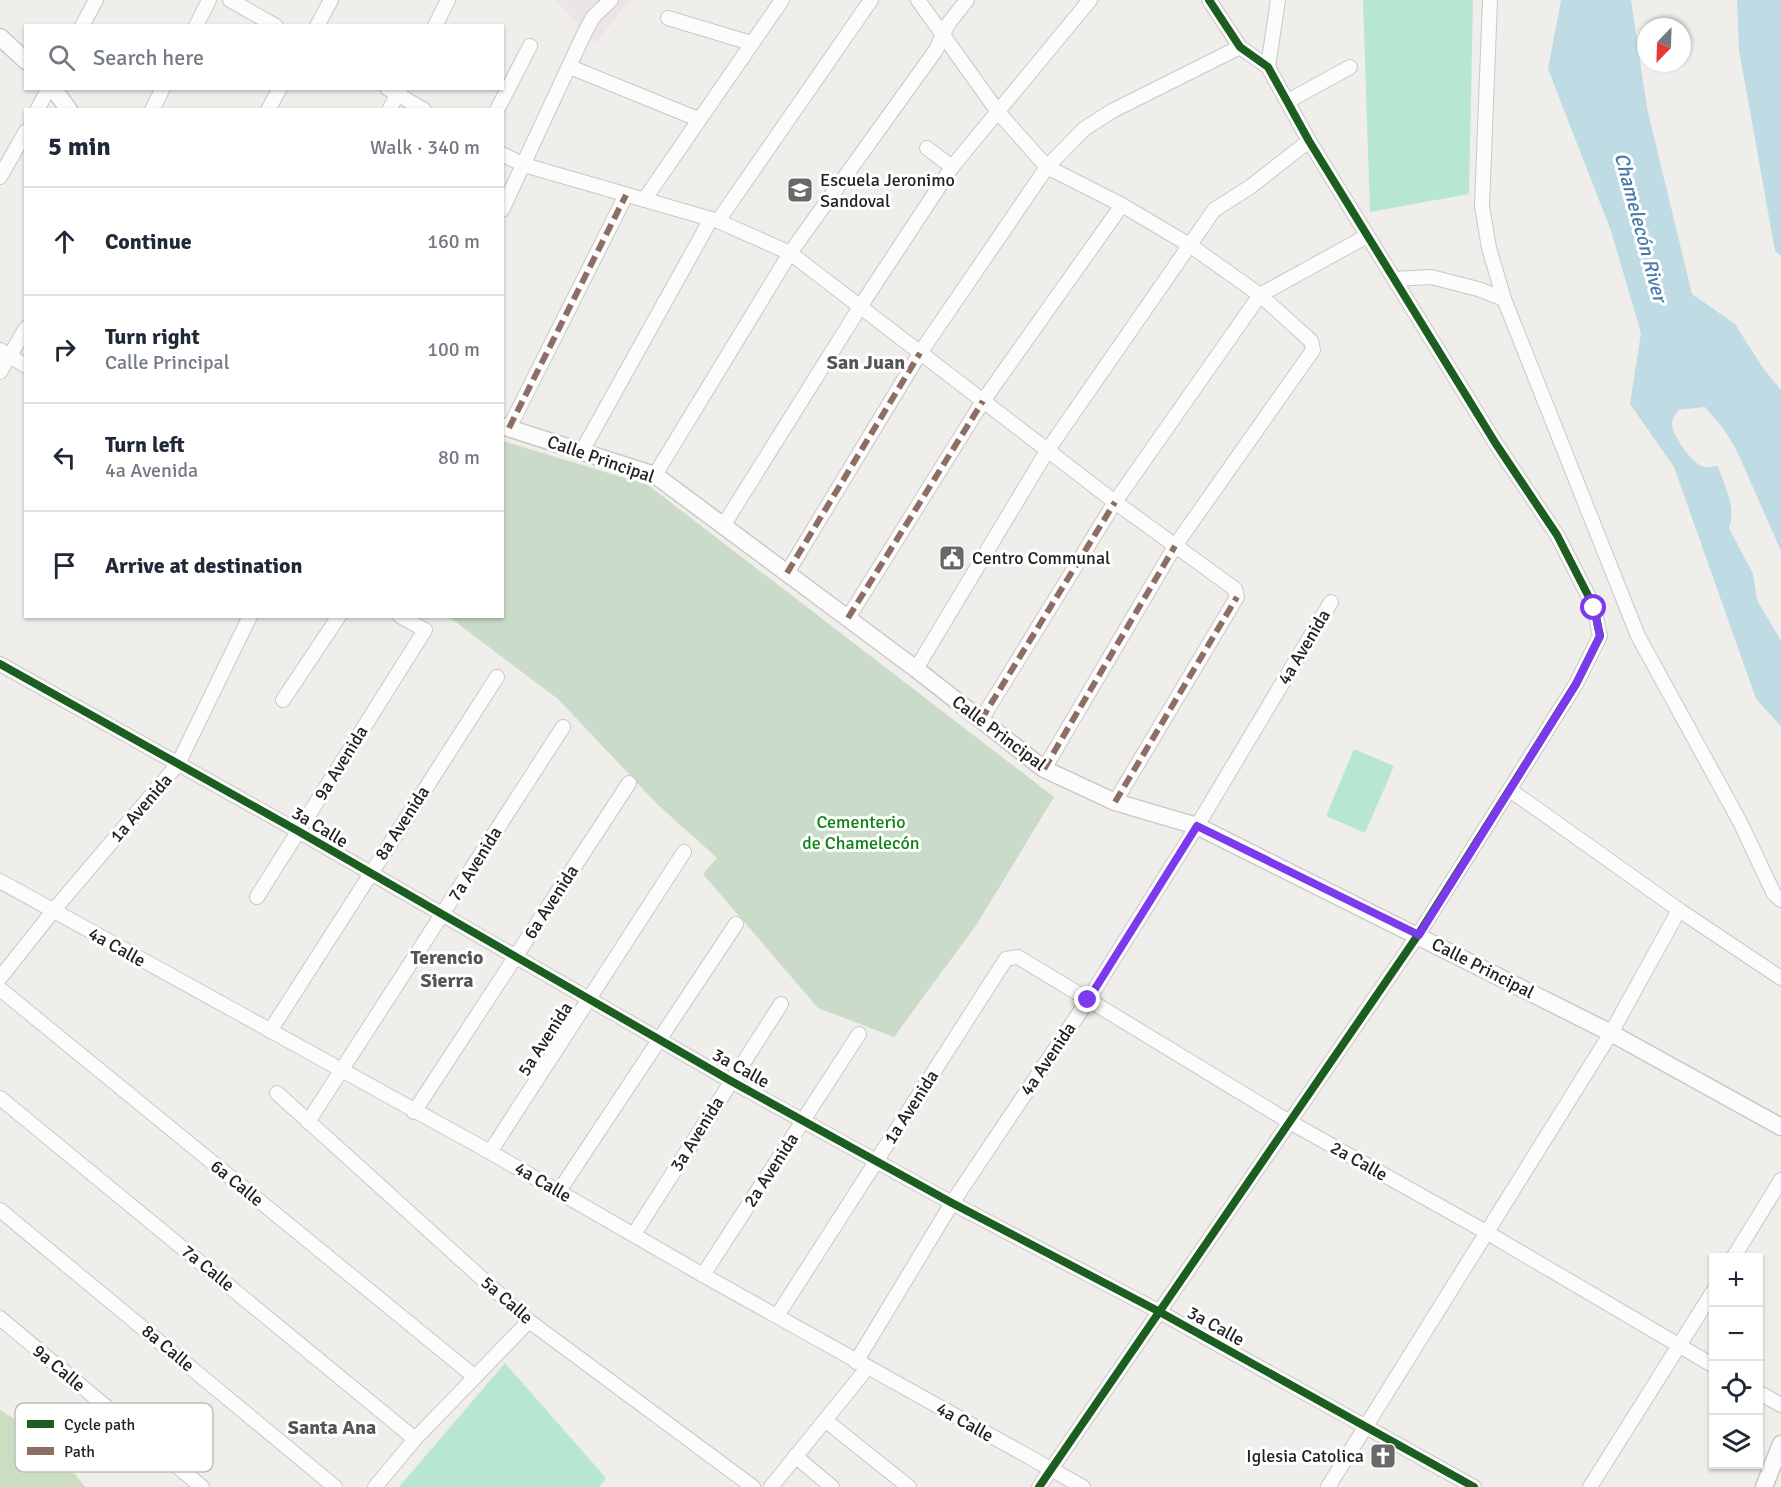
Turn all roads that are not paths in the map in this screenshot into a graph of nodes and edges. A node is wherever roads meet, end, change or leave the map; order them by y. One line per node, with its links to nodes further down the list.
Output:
1 (96, 0): 18 (street)
2 (209, 0): 19 (street)
3 (230, 0): 20 (street)
4 (331, 0): 21 (street)
5 (448, 0): 22 (street)
6 (599, 0): 16 (street)
7 (611, 0): 16 (street)
8 (782, 0): 25 (street)
9 (871, 0): 59 (street)
10 (918, 0): 24 (street)
11 (967, 0): 24 (street)
12 (1090, 0): 45 (street)
13 (1209, 0): 27 (street)
14 (1278, 0): 30 (street)
15 (1490, 0): 65 (street)
16 (593, 17): 29 (street)
17 (668, 18): 25 (street)
18 (83, 24)
19 (197, 24)
20 (272, 24)
21 (317, 24)
22 (436, 24)
23 (0, 37): 28 (street)
24 (944, 37): 45 (street); 62 (street)
25 (751, 43): 46 (street)
26 (530, 46): 44 (street)
27 (1240, 47): 30 (street); 53 (street)
28 (24, 59)
29 (570, 67): 46 (street); 51 (street)
30 (1268, 67): 37 (street)
31 (1350, 67): 37 (street)
32 (47, 90): 38 (street)
33 (54, 90): 39 (street)
34 (162, 90): 40 (street)
35 (279, 90): 41 (street)
36 (395, 91): 42 (street); 43 (street)
37 (1288, 101): 48 (street)
38 (38, 108)
39 (68, 108)
40 (153, 108)
41 (269, 108)
42 (390, 108)
43 (421, 108)
44 (498, 108)
45 (998, 112): 52 (street); 53 (street)
46 (698, 119): 56 (street)
47 (24, 135): 54 (street)
48 (1309, 141): 60 (street); 61 (street)
49 (927, 148): 52 (street)
50 (504, 155): 51 (street)
51 (524, 165): 55 (street); 58 (street)
52 (952, 167): 66 (street)
53 (1047, 167): 57 (street); 69 (street)
54 (0, 177)
55 (626, 195): 56 (street); 73 (street)
56 (644, 200): 59 (street)
57 (1122, 205): 61 (street); 72 (street)
58 (504, 206)
59 (715, 220): 62 (street); 74 (street)
60 (1367, 236): 63 (street); 64 (street)
61 (1191, 246): 64 (street); 75 (street)
62 (790, 253): 66 (street); 76 (street)
63 (1394, 279): 65 (street); 95 (street)
64 (1260, 295): 77 (street); 79 (street)
65 (1504, 299): 103 (street)
66 (860, 307): 69 (street); 78 (street)
67 (24, 330): 68 (street)
68 (4, 353): 70 (street); 71 (street)
69 (920, 353): 72 (street); 80 (street)
70 (24, 365)
71 (0, 372)
72 (983, 402): 75 (street); 85 (street)
73 (506, 427): 74 (street, Calle Principal)
74 (582, 451): 76 (street, Calle Principal)
75 (1047, 451): 77 (street); 87 (street)
76 (655, 475): 78 (street, Calle Principal)
77 (1115, 502): 79 (street); 90 (street)
78 (723, 526): 80 (street, Calle Principal)
79 (1175, 546): 93 (street); 96 (street)
80 (787, 573): 85 (street, Calle Principal)
81 (1331, 602): 97 (street, 4a Avenida)
82 (249, 618): 92 (street, 1a Avenida)
83 (338, 618): 89 (street)
84 (404, 618): 98 (street, 9a Avenida)
85 (848, 618): 87 (street, Calle Principal)
86 (0, 664): 92 (street, 3a Calle)
87 (916, 669): 90 (street, Calle Principal)
88 (497, 677): 100 (street, 8a Avenida)
89 (283, 700)
90 (981, 720): 93 (street, Calle Principal)
91 (563, 727): 106 (street, 7a Avenida)
92 (178, 764): 98 (street, 3a Calle); 105 (street, 1a Avenida)
93 (1044, 768): 96 (street, Calle Principal)
94 (629, 783): 109 (street, 6a Avenida)
95 (1510, 790): 104 (street); 108 (street)
96 (1114, 802): 97 (street, Calle Principal)
97 (1197, 826): 108 (street, Calle Principal); 115 (street, 4a Avenida)
98 (298, 831): 100 (street, 3a Calle); 102 (street, 9a Avenida)
99 (684, 852): 114 (street, 5a Avenida)
100 (369, 874): 106 (street, 3a Calle); 117 (street, 8a Avenida)
101 (0, 881): 105 (street, 4a Calle)
102 (257, 897)
103 (1781, 900)
104 (1679, 910): 112 (street); 118 (street)
105 (53, 911): 111 (street, 1a Avenida); 117 (street, 4a Calle)
106 (443, 916): 109 (street, 3a Calle); 121 (street, 7a Avenida)
107 (736, 924): 120 (street)
108 (1419, 935): 118 (street, Calle Principal); 127 (street)
109 (516, 957): 114 (street, 3a Calle); 125 (street, 6a Avenida)
110 (1006, 959): 115 (street, 2a Calle); 131 (street, 1a Avenida)
111 (0, 978)
112 (1781, 978)
113 (0, 988): 148 (street, 6a Calle)
114 (589, 997): 120 (street, 3a Calle); 130 (street, 5a Avenida)
115 (1088, 1000): 127 (street, 2a Calle); 134 (street, 4a Avenida)
116 (781, 1004): 122 (street, 3a Avenida)
117 (270, 1031): 121 (street, 4a Calle)
118 (1611, 1033): 129 (street, Calle Principal); 136 (street)
119 (859, 1034): 126 (street, 2a Avenida)
120 (661, 1039): 122 (street, 3a Calle); 133 (street)
121 (342, 1069): 125 (street, 4a Calle); 128 (street, 7a Avenida)
122 (731, 1081): 126 (street, 3a Calle); 137 (street, 3a Avenida)
123 (277, 1093): 128 (street, 5a Calle)
124 (0, 1098): 154 (street, 7a Calle)
125 (414, 1112): 130 (street, 4a Calle)
126 (804, 1119): 131 (street, 3a Calle); 139 (street, 2a Avenida)
127 (1288, 1121): 136 (street, 2a Calle); 141 (street)
128 (308, 1122): 144 (street, 5a Calle)
129 (1781, 1127)
130 (490, 1152): 133 (street, 4a Calle)
131 (877, 1161): 134 (street, 3a Calle); 142 (street, 1a Avenida)
132 (1781, 1179): 138 (street)
133 (559, 1191): 137 (street, 4a Calle)
134 (952, 1203): 141 (street, 3a Calle); 146 (street, 4a Avenida)
135 (0, 1210): 160 (street, 8a Calle)
136 (1486, 1232): 145 (street, 2a Calle); 153 (street)
137 (634, 1234): 139 (street, 4a Calle)
138 (1735, 1253)
139 (703, 1275): 142 (street, 4a Calle)
140 (1709, 1297): 145 (street)
141 (1158, 1311): 153 (street, 3a Calle); 157 (street)
142 (777, 1316): 146 (street, 4a Calle)
143 (0, 1318): 150 (street, 9a Calle)
144 (530, 1321): 148 (street); 162 (street, 5a Calle)
145 (1679, 1346): 147 (street, 2a Calle); 170 (street)
146 (862, 1364): 152 (street, 4a Avenida); 157 (street, 4a Calle)
147 (1709, 1364)
148 (474, 1377): 154 (street)
149 (1763, 1395): 151 (street)
150 (102, 1403)
151 (1781, 1405)
152 (825, 1420): 156 (street, 4a Avenida); 165 (street)
153 (1367, 1427): 168 (street); 169 (street, 3a Calle)
154 (415, 1439): 161 (street)
155 (1781, 1444): 171 (street)
156 (795, 1456): 163 (street, 4a Avenida); 164 (street)
157 (1052, 1470): 166 (street); 167 (street, 4a Calle)
158 (184, 1472): 159 (street, 9a Calle)
159 (202, 1487)
160 (335, 1487)
161 (375, 1487)
162 (753, 1487)
163 (771, 1487)
164 (832, 1487)
165 (909, 1487)
166 (1039, 1487)
167 (1083, 1487)
168 (1329, 1487)
169 (1474, 1487)
170 (1590, 1487)
171 (1764, 1487)

